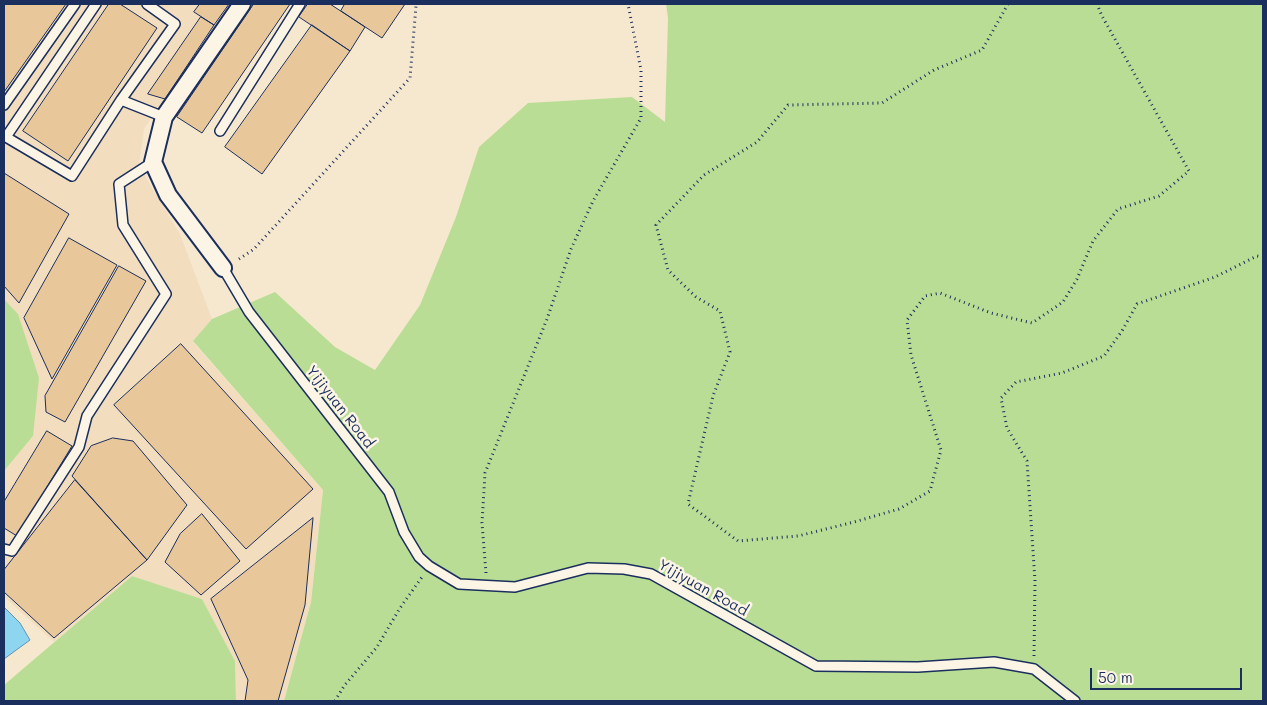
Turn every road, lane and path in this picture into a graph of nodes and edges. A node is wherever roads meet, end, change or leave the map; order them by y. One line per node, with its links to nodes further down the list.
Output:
1 (75, 4): 11 (lane)
2 (96, 4): 14 (lane)
3 (147, 4): 10 (lane)
4 (242, 4): 12 (street)
5 (300, 4): 13 (lane)
6 (628, 4): 20 (path)
7 (1008, 4): 8 (path)
8 (1097, 4)
9 (416, 6): 17 (path)
10 (121, 100): 12 (lane); 14 (lane)
11 (4, 105)
12 (164, 117): 15 (street)
13 (220, 131)
14 (5, 137)
15 (153, 162): 17 (street); 18 (lane)
16 (1263, 257): 21 (path)
17 (223, 268): 19 (lane, Yijiyuan Road)
18 (4, 549)
19 (429, 566): 20 (lane, Yijiyuan Road); 22 (path)
20 (488, 586): 21 (lane, Yijiyuan Road)
21 (1034, 669): 23 (lane, Yijiyuan Road)
22 (335, 701)
23 (1075, 701)

